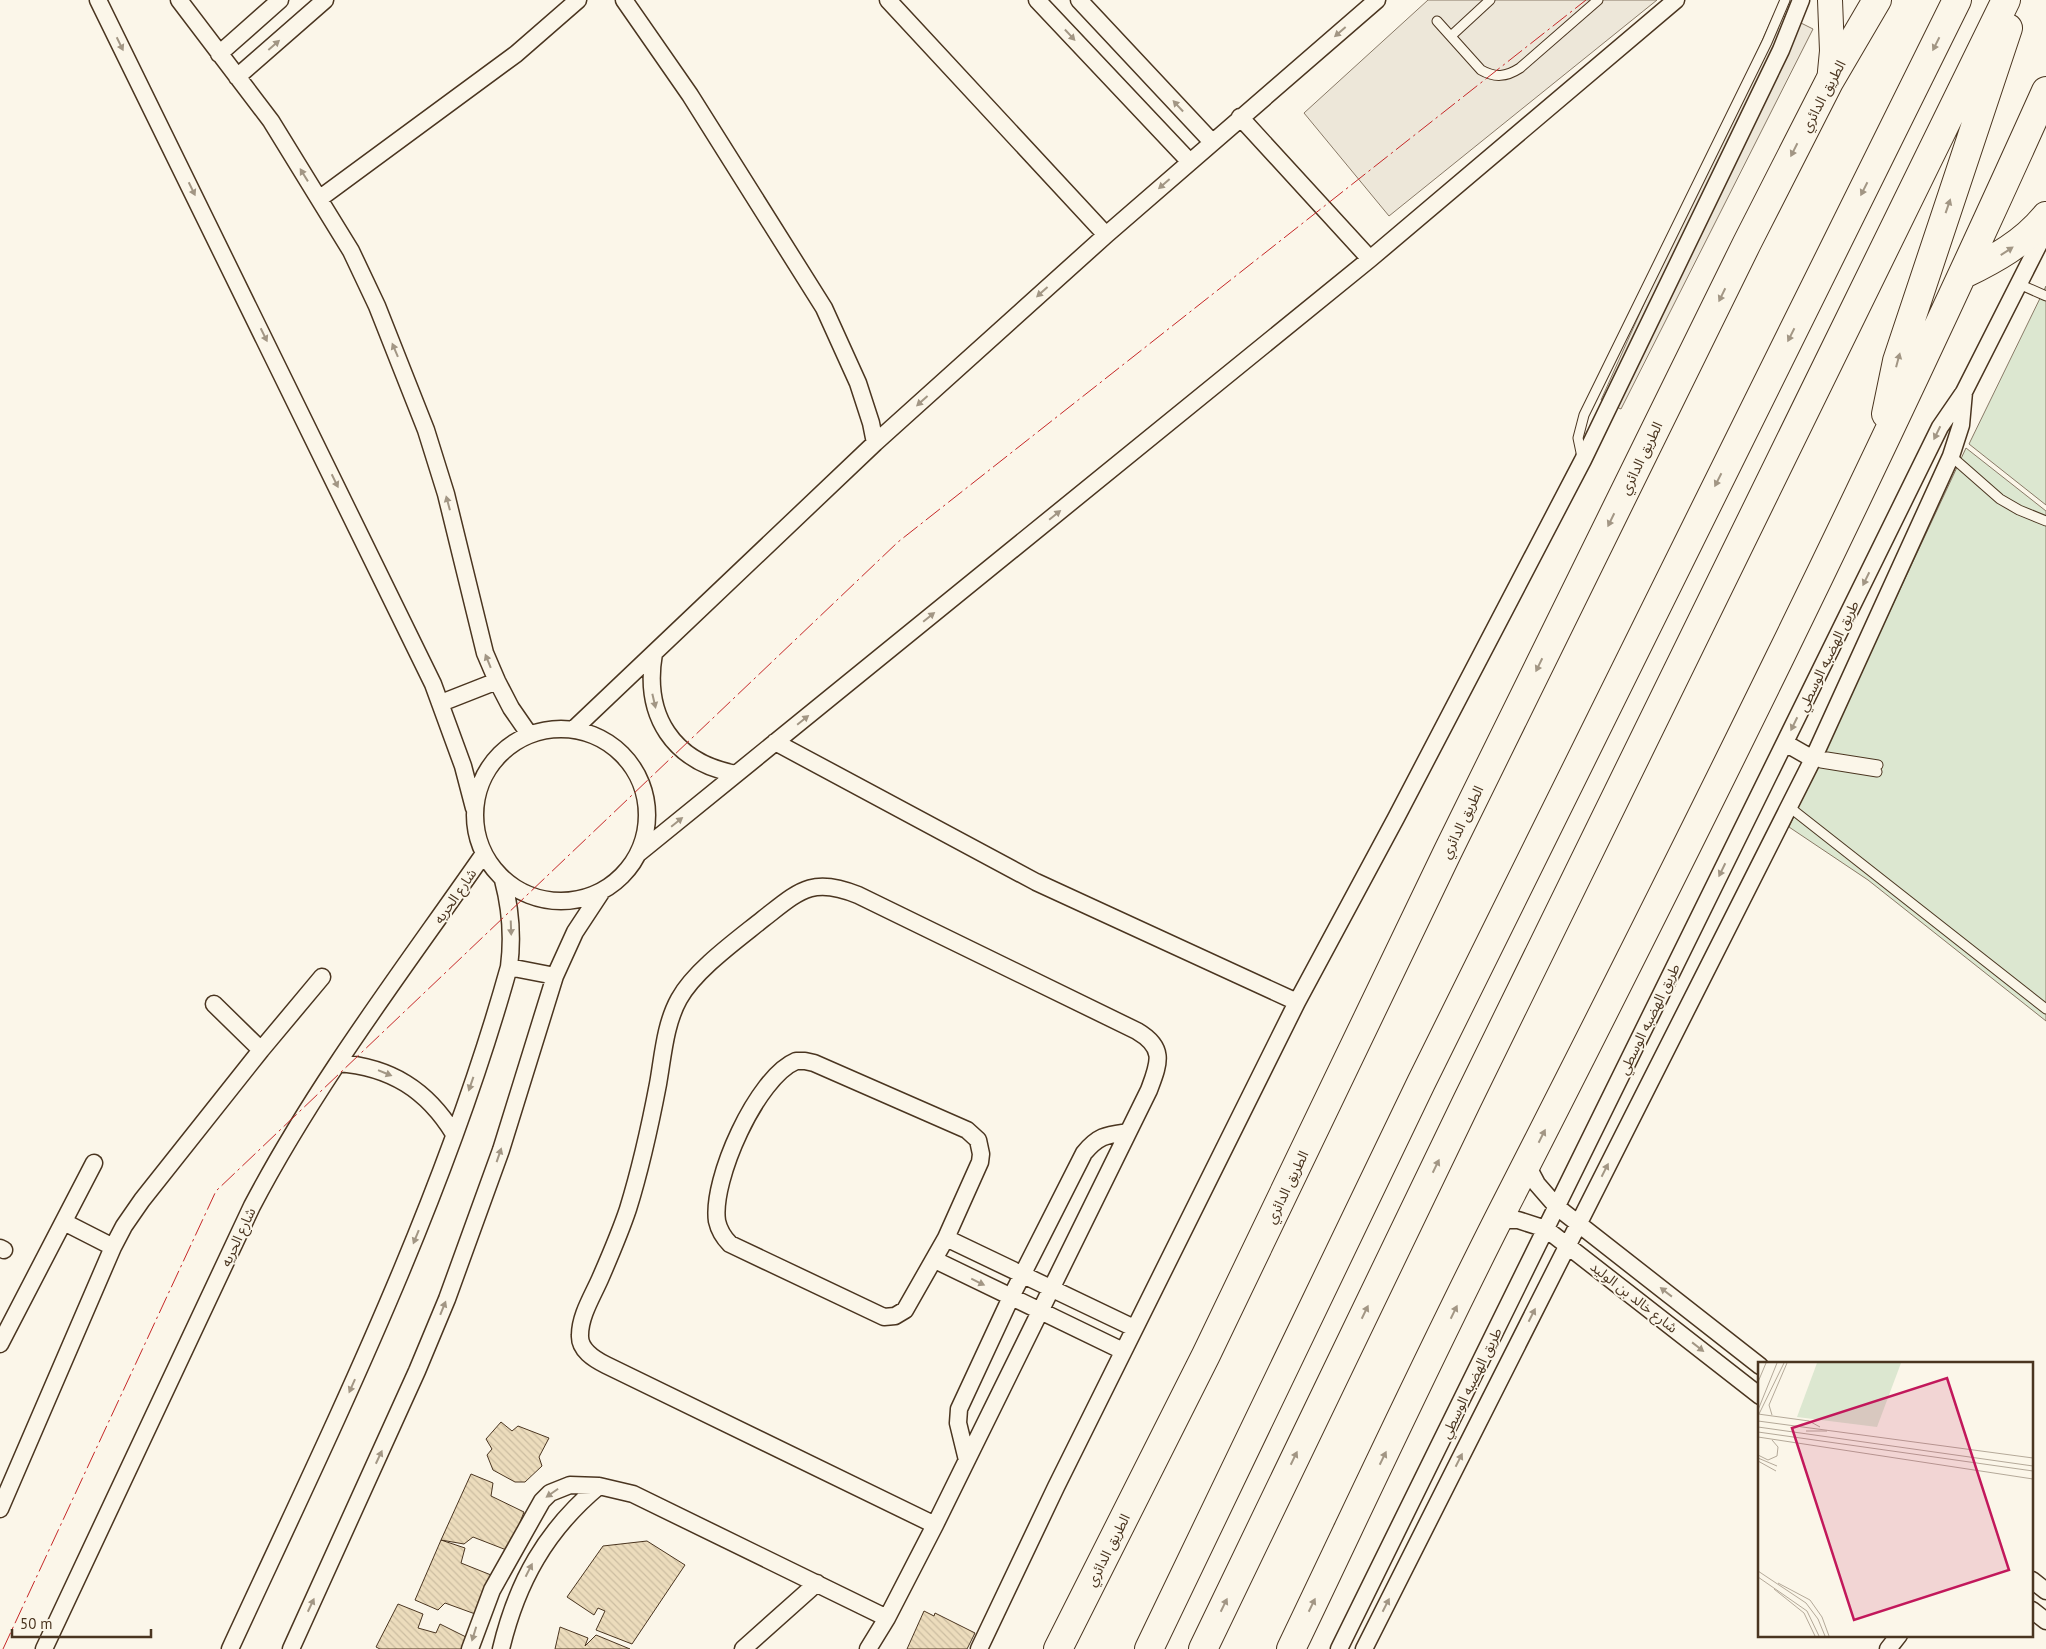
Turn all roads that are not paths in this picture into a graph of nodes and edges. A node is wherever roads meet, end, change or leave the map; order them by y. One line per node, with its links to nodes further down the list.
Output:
1 (98, 0): 50 (street, one-way to 50)
2 (179, 0): 23 (street)
3 (280, 0): 23 (street)
4 (325, 0): 24 (street, one-way to 4)
5 (578, 0): 30 (street)
6 (624, 0): 43 (street)
7 (888, 0): 34 (street)
8 (1037, 0): 29 (street, one-way to 29)
9 (1079, 0): 28 (street, one-way to 9)
10 (1490, 0): 22 (lane)
11 (1598, 0): 22 (lane)
12 (1676, 0): 36 (street)
13 (1785, 0): 32 (lane)
14 (1801, 0): 35 (street)
15 (1830, 0): 25 (street)
16 (1877, 0): 25 (highway, الطريق الدائري)
17 (1958, 0): 116 (highway, one-way to 116)
18 (2006, 0): 117 (highway, one-way to 18)
19 (2018, 0): 45 (highway, one-way to 19)
20 (1371, 2): 27 (street, one-way to 27)
21 (1437, 21): 22 (lane)
22 (1451, 36)
23 (219, 54): 24 (street)
24 (237, 77): 30 (street, one-way to 24)
25 (1830, 82): 115 (highway, الطريق الدائري, one-way to 115)
26 (2046, 91): 37 (highway)
27 (1240, 117): 28 (street); 36 (street)
28 (1212, 142): 29 (street)
29 (1189, 162): 34 (street, one-way to 34)
30 (319, 199): 49 (street, one-way to 30)
31 (2046, 216): 37 (highway, one-way to 31)
32 (1675, 226): 35 (lane); 40 (lane)
33 (2046, 230): 38 (street, طريق الهضبه الوسطي)
34 (1106, 234): 43 (street, one-way to 43)
35 (1692, 235): 41 (street)
36 (1370, 260): 53 (street, one-way to 36)
37 (1964, 274): 45 (highway)
38 (2019, 284): 39 (lane); 42 (street, طريق الهضبه الوسطي)
39 (2046, 296)
40 (1633, 313): 41 (lane); 46 (lane)
41 (1650, 321): 46 (street)
42 (1964, 392): 44 (street, طريق الهضبه الوسطي); 54 (street, طريق الهضبه الوسطي, one-way to 54)
43 (875, 443): 48 (street)
44 (1951, 456): 47 (lane); 55 (street, طريق الهضبه الوسطي)
45 (1876, 459): 75 (highway, one-way to 45)
46 (1582, 460): 67 (street)
47 (2046, 521)
48 (654, 653): 51 (street); 57 (street, one-way to 57)
49 (497, 682): 50 (street); 52 (street)
50 (441, 703): 59 (street)
51 (575, 728): 52 (street); 60 (street)
52 (529, 734): 59 (street)
53 (776, 742): 57 (street); 67 (street)
54 (1785, 743): 55 (street); 76 (street, طريق الهضبه الوسطي, one-way to 76)
55 (1812, 759): 56 (lane); 58 (street, طريق الهضبه الوسطي)
56 (1878, 768)
57 (736, 774): 60 (street, one-way to 57)
58 (1788, 806): 69 (lane); 79 (street, طريق الهضبه الوسطي, one-way to 58)
59 (474, 808): 61 (street)
60 (639, 853): 63 (street)
61 (484, 855): 62 (street); 71 (street, شارع الحريه)
62 (503, 880): 63 (street); 64 (street, one-way to 64)
63 (602, 891): 65 (street)
64 (509, 967): 65 (street); 73 (street, one-way to 73)
65 (555, 976): 109 (street, one-way to 65)
66 (322, 977): 70 (street)
67 (1296, 1002): 89 (street)
68 (214, 1004): 70 (street)
69 (2046, 1009)
70 (261, 1050): 83 (street)
71 (338, 1063): 73 (street, one-way to 73); 107 (street, شارع الحريه)
72 (1128, 1132): 85 (street); 86 (street); 97 (street)
73 (454, 1134): 108 (street, one-way to 108)
74 (94, 1163): 78 (street)
75 (1527, 1165): 76 (street, شارع خالد بن الوليد); 77 (highway)
76 (1557, 1206): 79 (street, شارع خالد بن الوليد); 80 (street, طريق الهضبه الوسطي)
77 (1499, 1220): 80 (street, شارع خالد بن الوليد); 118 (highway, one-way to 77)
78 (64, 1222): 83 (street); 90 (street)
79 (1578, 1223): 82 (street, طريق الهضبه الوسطي); 92 (street, شارع خالد بن الوليد, one-way to 79)
80 (1546, 1229): 82 (street, شارع خالد بن الوليد); 119 (street, طريق الهضبه الوسطي)
81 (946, 1238): 84 (street); 84 (street); 85 (street)
82 (1567, 1246): 93 (street, شارع خالد بن الوليد, one-way to 93); 120 (street, طريق الهضبه الوسطي, one-way to 82)
83 (113, 1247): 96 (street)
84 (935, 1260): 87 (street, one-way to 87)
85 (1022, 1275): 86 (street); 87 (street)
86 (1050, 1288): 88 (street); 89 (street)
87 (1010, 1297): 88 (street); 94 (street)
88 (1039, 1311): 91 (street); 94 (street)
89 (1134, 1328): 91 (street)
90 (0, 1344)
91 (1123, 1352): 114 (street)
92 (1758, 1364)
93 (1758, 1394)
94 (967, 1460): 97 (street)
95 (599, 1486): 99 (street); 100 (street, one-way to 100); 102 (street, one-way to 95)
96 (0, 1509)
97 (935, 1525): 104 (street)
98 (2034, 1581): 101 (street)
99 (817, 1583): 104 (street); 112 (street)
100 (492, 1590): 102 (street); 110 (street, one-way to 110)
101 (2046, 1590)
102 (516, 1601): 111 (street)
103 (2034, 1612): 105 (street)
104 (887, 1618): 113 (street)
105 (2046, 1621)
106 (1897, 1636): 121 (street)
107 (44, 1649)
108 (230, 1649)
109 (291, 1649)
110 (470, 1649)
111 (501, 1649)
112 (742, 1649)
113 (868, 1649)
114 (980, 1649)
115 (1058, 1649)
116 (1149, 1649)
117 (1204, 1649)
118 (1291, 1649)
119 (1339, 1649)
120 (1364, 1649)
121 (1888, 1649)

